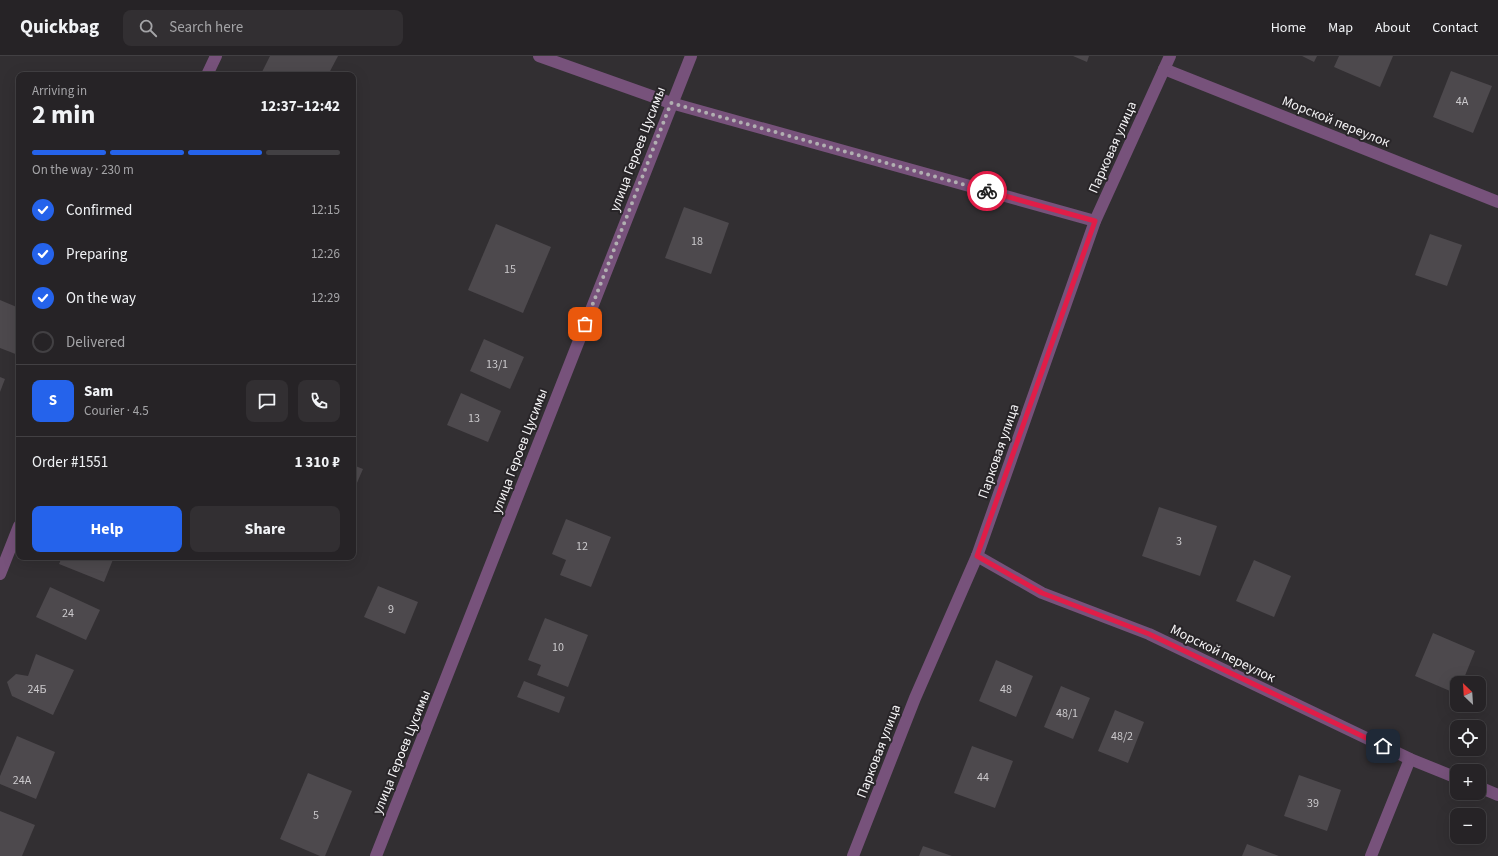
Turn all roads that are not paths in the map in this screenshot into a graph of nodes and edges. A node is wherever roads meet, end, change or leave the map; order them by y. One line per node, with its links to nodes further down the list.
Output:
1 (216, 56): 6 (street)
2 (539, 56): 7 (street)
3 (690, 56): 7 (street, улица Героев Цусимы)
4 (1170, 56): 5 (street, Парковая улица)
5 (1164, 69): 8 (street, Морской переулок); 9 (street, Парковая улица)
6 (208, 72)
7 (671, 103): 9 (street); 17 (street, улица Героев Цусимы)
8 (1498, 202)
9 (1095, 221): 11 (street, Парковая улица)
10 (16, 534): 12 (street)
11 (977, 556): 13 (street, Морской переулок); 18 (street, Парковая улица)
12 (0, 574)
13 (1410, 759): 14 (street, Морской переулок); 19 (street)
14 (1450, 775)
15 (1486, 790): 16 (street)
16 (1498, 795)
17 (376, 856)
18 (853, 856)
19 (1371, 856)

